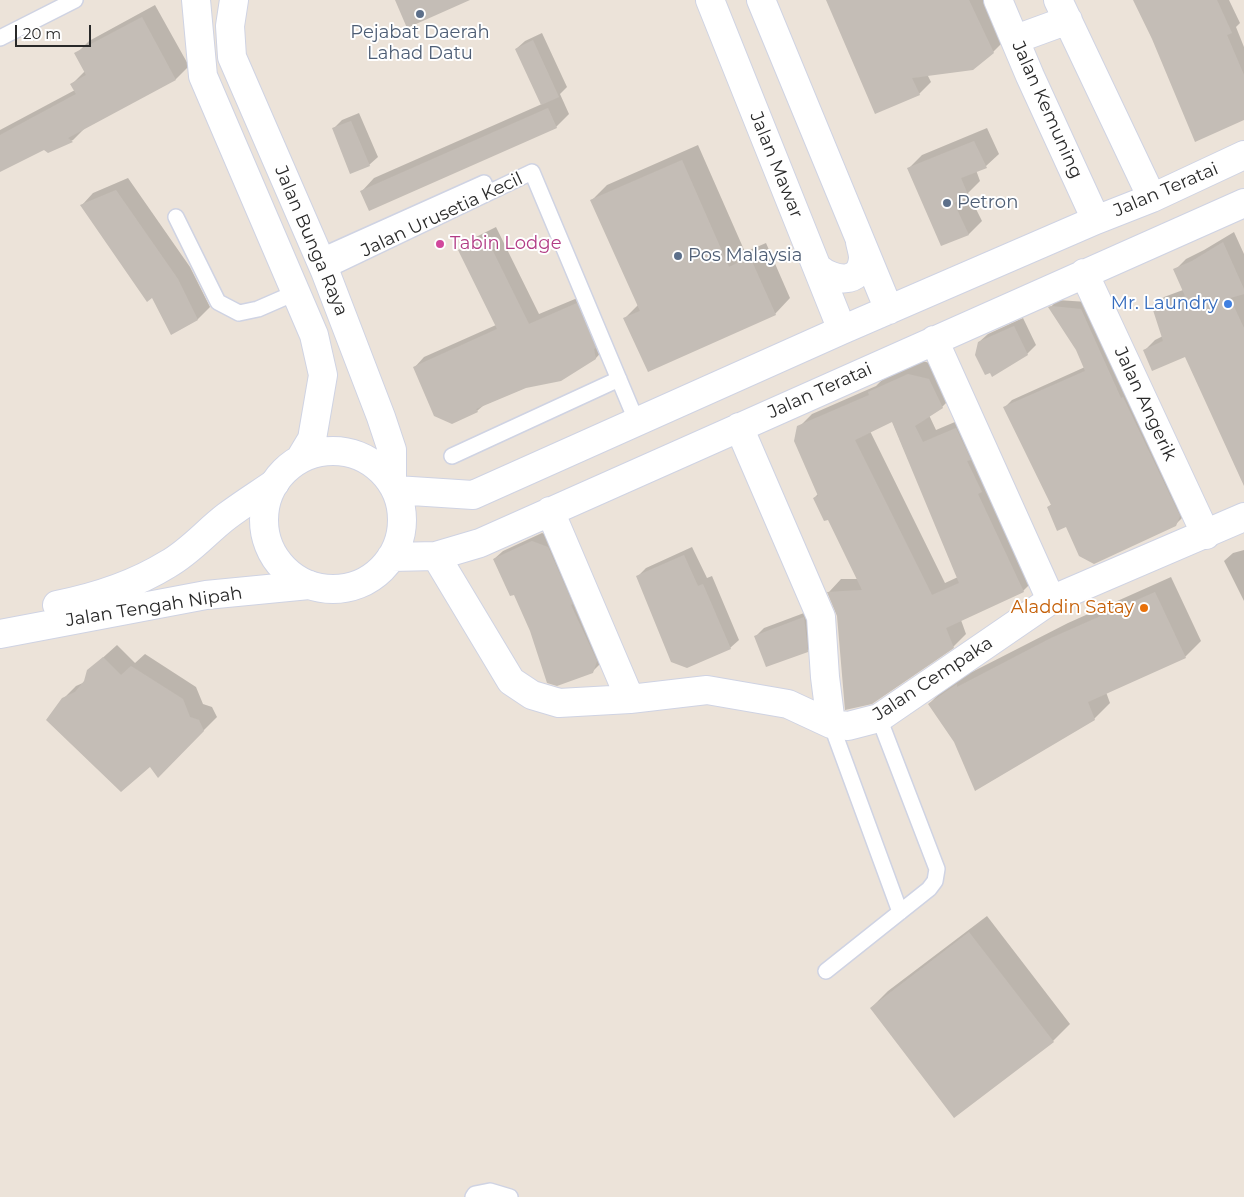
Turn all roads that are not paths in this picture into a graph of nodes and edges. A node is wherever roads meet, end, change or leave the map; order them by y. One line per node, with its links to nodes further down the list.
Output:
1 (76, 0): 8 (lane)
2 (196, 0): 20 (street, Jalan Bunga Raya)
3 (234, 0): 17 (street, Jalan Bunga Raya)
4 (710, 0): 18 (street, Jalan Mawar)
5 (760, 0): 16 (street)
6 (998, 0): 9 (street, Jalan Kemuning)
7 (1063, 10): 9 (street); 12 (street)
8 (0, 38)
9 (1016, 39): 15 (street, Jalan Kemuning)
10 (1244, 155): 12 (street, Jalan Teratai)
11 (528, 164): 17 (lane, Jalan Urusetia Kecil)
12 (1152, 198): 15 (street, Jalan Teratai)
13 (1243, 207): 19 (street, Jalan Teratai)
14 (176, 217): 20 (lane)
15 (1096, 220): 21 (street, Jalan Teratai)
16 (860, 242): 18 (street); 21 (street)
17 (322, 264): 24 (lane, Jalan Urusetia Kecil); 30 (street, Jalan Bunga Raya)
18 (818, 268): 22 (street, Jalan Mawar)
19 (1084, 273): 23 (street, Jalan Teratai); 33 (street, Jalan Angerik)
20 (296, 292): 28 (street, Jalan Bunga Raya)
21 (889, 310): 22 (street, Jalan Teratai)
22 (842, 330): 25 (street, Jalan Teratai)
23 (934, 340): 26 (street, Jalan Teratai); 37 (street)
24 (619, 379): 25 (lane, Jalan Urusetia Kecil); 27 (lane)
25 (636, 420): 30 (street, Jalan Teratai)
26 (740, 427): 31 (street, Jalan Teratai); 43 (street)
27 (452, 456)
28 (300, 458): 29 (street); 30 (street)
29 (275, 483): 36 (street); 39 (street, Jalan Tengah Nipah)
30 (394, 486): 35 (street)
31 (550, 511): 34 (street, Jalan Teratai); 41 (street)
32 (1244, 517): 33 (street, Jalan Cempaka)
33 (1206, 534): 37 (street, Jalan Cempaka)
34 (436, 556): 35 (street, Jalan Teratai); 41 (street, Jalan Cempaka)
35 (391, 557): 36 (street)
36 (309, 585): 39 (street, Jalan Tengah Nipah)
37 (1051, 600): 42 (street, Jalan Cempaka)
38 (0, 616): 39 (street, Jalan Tengah Nipah)
39 (39, 617): 40 (street, Jalan Tengah Nipah)
40 (0, 634)
41 (630, 699): 43 (street, Jalan Cempaka)
42 (879, 718): 43 (street, Jalan Cempaka); 44 (lane)
43 (831, 724): 44 (lane)
44 (900, 912): 45 (lane)
45 (826, 971)
46 (473, 1197): 47 (lane)
47 (510, 1197)

